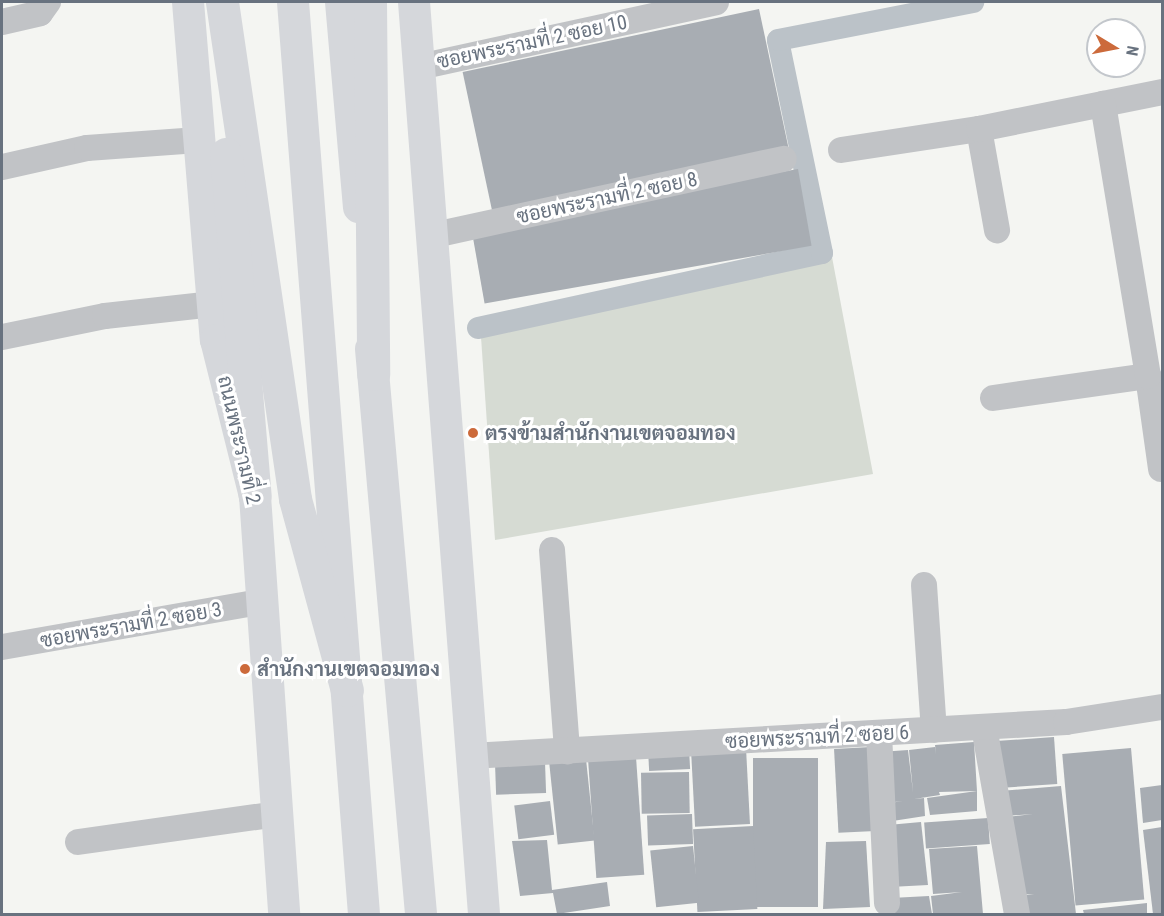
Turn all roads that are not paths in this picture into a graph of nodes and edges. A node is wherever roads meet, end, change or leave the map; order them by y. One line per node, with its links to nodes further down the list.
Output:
1 (48, 2): 10 (street)
2 (188, 2): 15 (main road, ถนนพระรามที่ 2)
3 (212, 2): 27 (highway)
4 (222, 2): 32 (highway)
5 (293, 2): 32 (main road)
6 (340, 2): 23 (main road)
7 (370, 2): 23 (highway)
8 (414, 2): 11 (main road)
9 (716, 2): 11 (street, ซอยพระรามที่ 2 ซอย 10)
10 (2, 22)
11 (418, 68): 20 (main road)
12 (1162, 92): 13 (street)
13 (1103, 104): 14 (street); 24 (street)
14 (979, 129): 16 (street); 19 (street)
15 (198, 140): 18 (street); 21 (main road, ถนนพระรามที่ 2)
16 (841, 150)
17 (784, 159): 20 (street, ซอยพระรามที่ 2 ซอย 8)
18 (2, 167)
19 (997, 230)
20 (430, 236): 38 (main road)
21 (213, 304): 22 (street); 27 (main road, ถนนพระรามที่ 2)
22 (2, 337)
23 (373, 374): 45 (main road)
24 (1148, 376): 25 (street); 26 (street)
25 (993, 398)
26 (1161, 469)
27 (255, 496): 30 (main road, ถนนพระรามที่ 2)
28 (552, 550): 37 (street)
29 (924, 585): 35 (street)
30 (261, 602): 31 (street, ซอยพระรามที่ 2 ซอย 3); 39 (main road, ถนนพระรามที่ 2)
31 (2, 647)
32 (346, 690): 44 (main road)
33 (1162, 706): 34 (street, ซอยพระรามที่ 2 ซอย 6)
34 (984, 727): 35 (street, ซอยพระรามที่ 2 ซอย 6); 42 (street)
35 (934, 730): 36 (street, ซอยพระรามที่ 2 ซอย 6)
36 (879, 733): 37 (street, ซอยพระรามที่ 2 ซอย 6); 41 (street)
37 (567, 751): 38 (street, ซอยพระรามที่ 2 ซอย 6)
38 (471, 756): 46 (main road)
39 (276, 814): 40 (street); 43 (main road, ถนนพระรามที่ 2)
40 (78, 842)
41 (887, 903)
42 (1017, 914)
43 (284, 915)
44 (362, 915)
45 (421, 915)
46 (484, 915)

